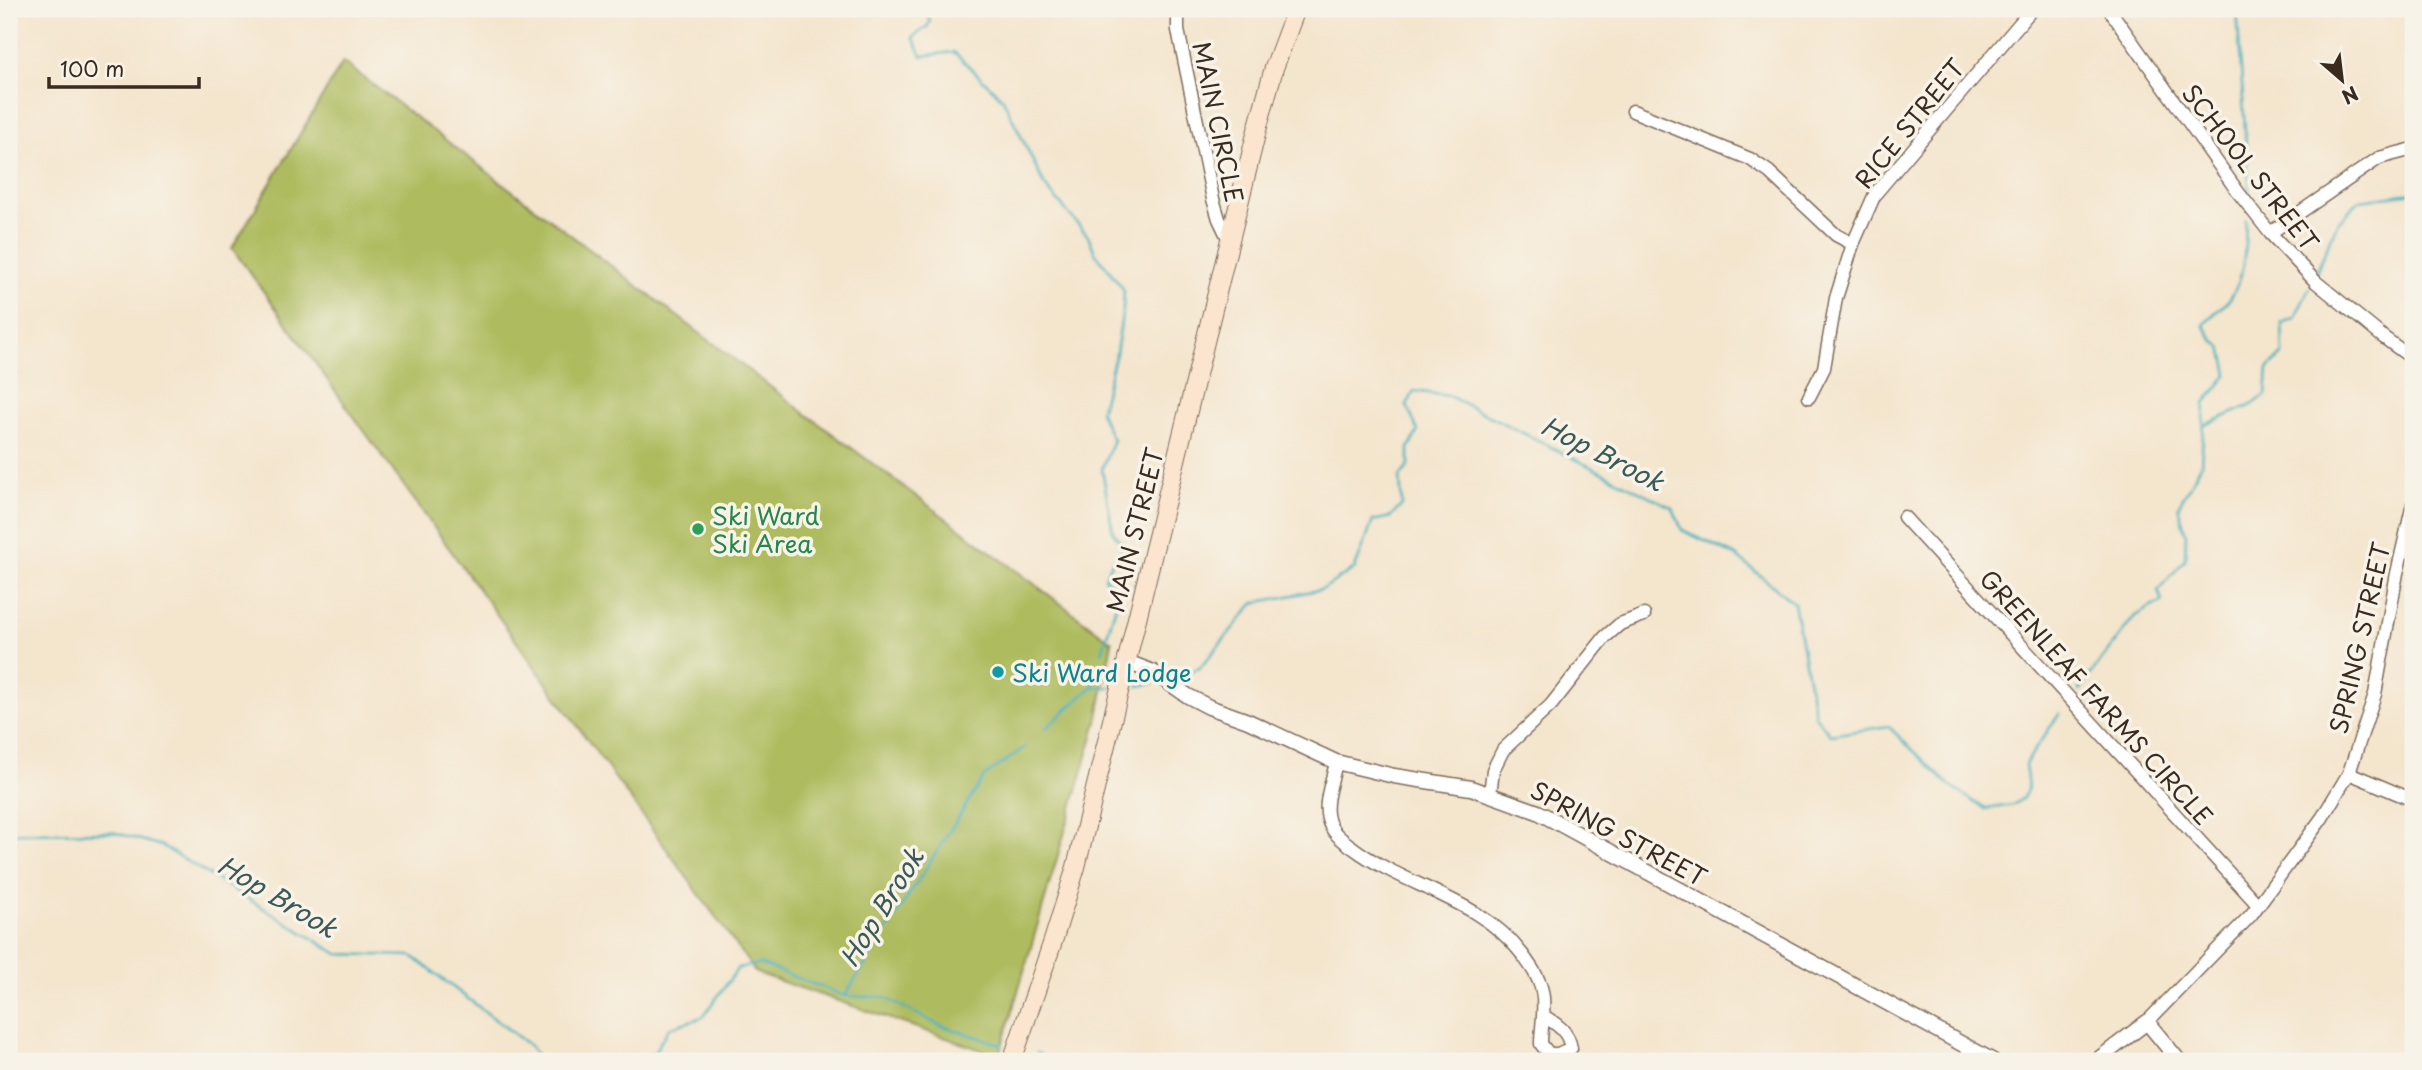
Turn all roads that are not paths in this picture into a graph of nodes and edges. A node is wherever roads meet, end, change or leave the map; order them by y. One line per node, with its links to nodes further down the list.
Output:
1 (1178, 9): 8 (street, MAIN CIRCLE)
2 (1296, 9): 8 (main road, MAIN STREET)
3 (2032, 9): 9 (street, RICE STREET)
4 (2109, 9): 7 (street, SCHOOL STREET)
5 (1633, 111): 9 (street)
6 (2413, 149): 7 (street)
7 (2270, 233): 10 (street, SCHOOL STREET)
8 (1230, 242): 15 (main road, MAIN STREET)
9 (1853, 244): 11 (street, RICE STREET)
10 (2413, 359)
11 (1809, 397)
12 (2413, 504): 17 (street, SPRING STREET)
13 (1904, 517): 20 (street, GREENLEAF FARMS CIRCLE)
14 (1644, 615): 18 (street)
15 (1127, 662): 16 (street, SPRING STREET); 23 (main road, MAIN STREET)
16 (1336, 762): 18 (street, SPRING STREET); 21 (street)
17 (2349, 773): 19 (street); 20 (street, SPRING STREET)
18 (1490, 794): 24 (street, SPRING STREET)
19 (2413, 800)
20 (2258, 905): 22 (street, SPRING STREET)
21 (1544, 1016)
22 (2147, 1023): 25 (street, SPRING STREET); 26 (street)
23 (1012, 1061)
24 (1993, 1061)
25 (2096, 1061)
26 (2179, 1061)

